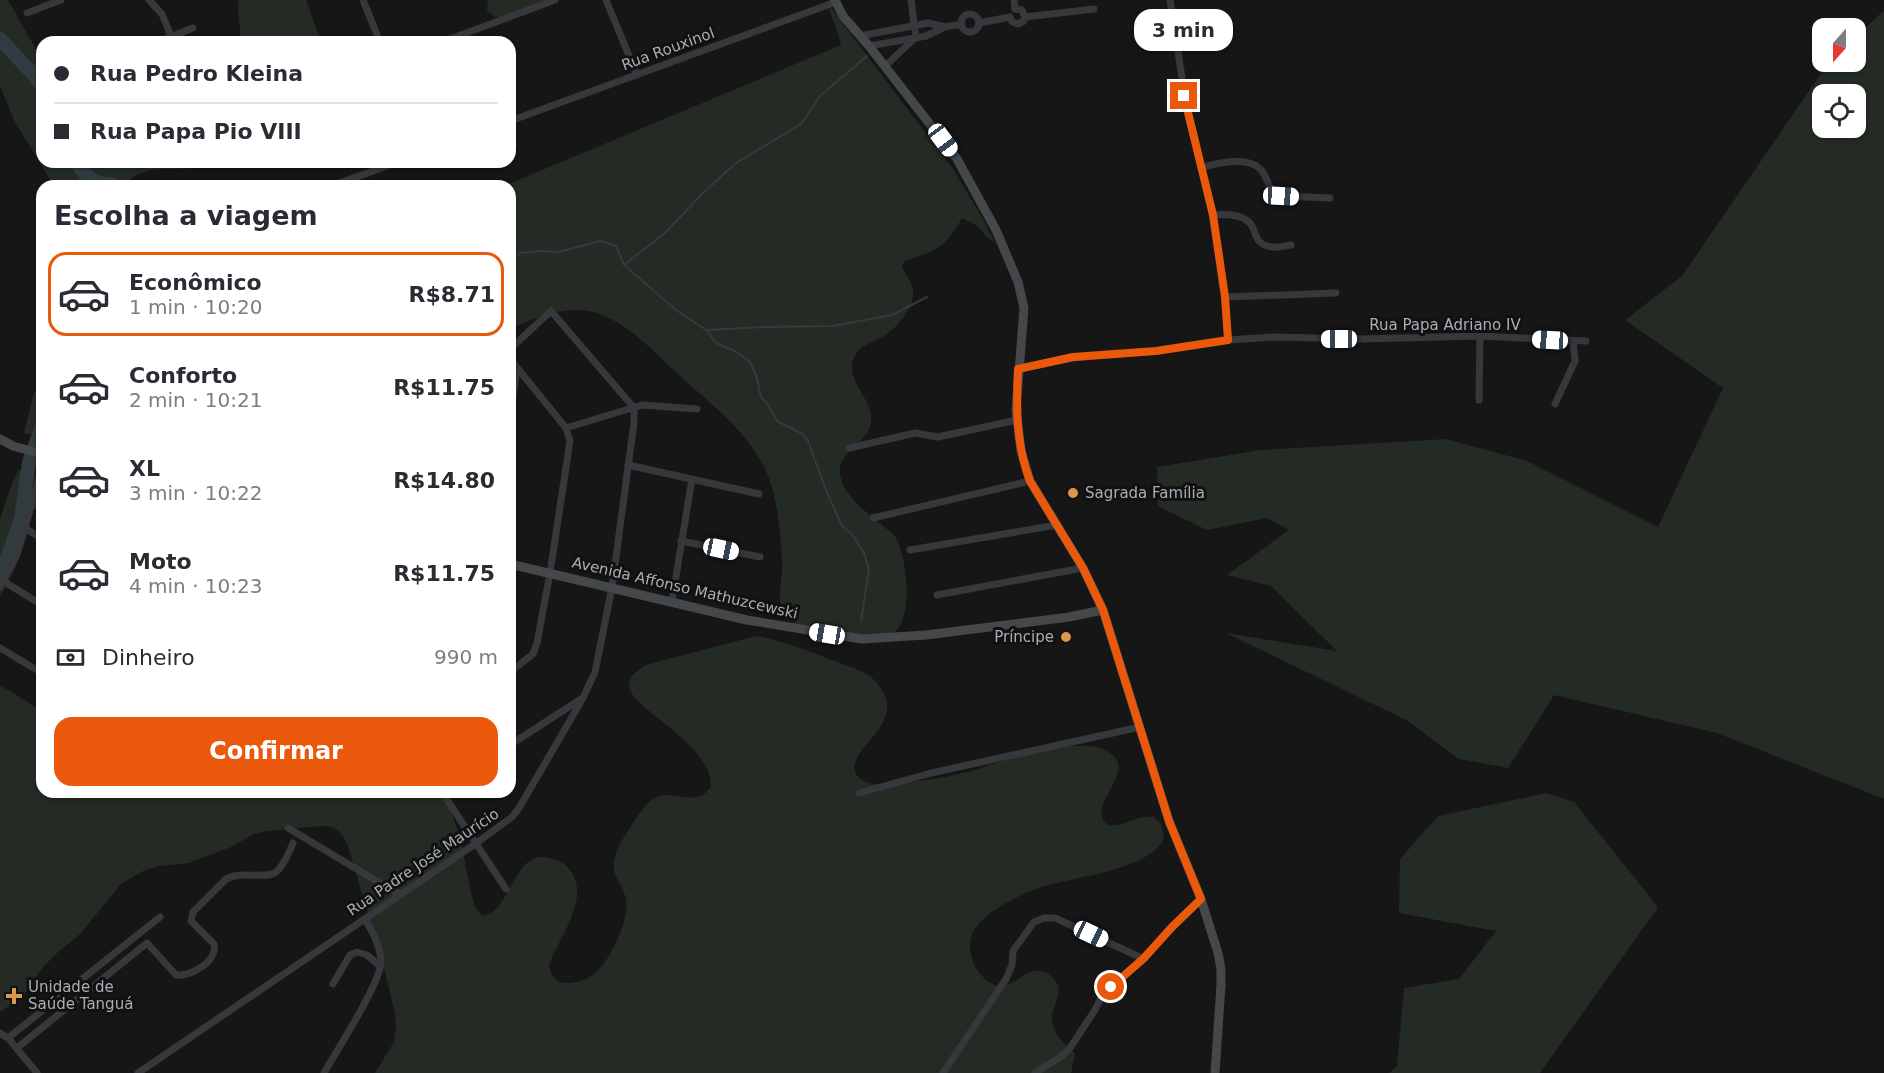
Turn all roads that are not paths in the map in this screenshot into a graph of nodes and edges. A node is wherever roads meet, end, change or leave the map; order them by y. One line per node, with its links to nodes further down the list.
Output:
1 (61, 0): 12 (street)
2 (149, 0): 20 (street)
3 (363, 0): 21 (street)
4 (555, 0): 22 (street)
5 (606, 0): 27 (street)
6 (911, 0): 17 (street)
7 (1014, 0): 10 (street)
8 (1170, 0): 30 (street)
9 (836, 1): 23 (main road); 27 (street, Rua Rouxinol)
10 (1015, 9): 13 (street); 14 (street)
11 (1094, 9): 14 (street)
12 (27, 13)
13 (1010, 17): 14 (street); 15 (street)
14 (1025, 17)
15 (979, 23): 16 (street); 16 (street)
16 (962, 24): 18 (street)
17 (915, 25): 18 (street); 23 (street); 24 (street)
18 (945, 27): 24 (street)
19 (193, 28): 20 (street)
20 (171, 36)
21 (378, 36)
22 (458, 36)
23 (860, 36): 25 (main road)
24 (915, 38): 25 (street); 26 (street)
25 (869, 46): 26 (main road)
26 (885, 66): 43 (main road)
27 (638, 75): 28 (street, Rua Rouxinol)
28 (516, 119)
29 (381, 168): 31 (street)
30 (1201, 168): 32 (street); 33 (street)
31 (348, 180)
32 (1330, 198)
33 (1213, 215): 34 (street); 36 (street)
34 (1292, 245)
35 (1336, 293): 36 (street)
36 (1225, 297): 38 (street)
37 (1480, 336): 38 (street, Rua Papa Adriano IV); 39 (street, Rua Papa Adriano IV); 44 (street)
38 (1228, 340): 43 (street, Rua Papa Adriano IV)
39 (1573, 341): 40 (street, Rua Papa Adriano IV); 45 (street)
40 (1586, 341)
41 (516, 343): 46 (street)
42 (516, 369): 49 (street)
43 (1018, 369): 48 (main road)
44 (1479, 400)
45 (1555, 404)
46 (634, 408): 47 (street); 49 (street); 53 (street, Rua Padre José Maurício)
47 (697, 409)
48 (1017, 420): 51 (street); 55 (main road)
49 (566, 429): 69 (street)
50 (0, 439): 52 (main road)
51 (849, 448)
52 (36, 452)
53 (628, 465): 54 (street); 71 (street, Rua Padre José Maurício)
54 (692, 479): 57 (street); 64 (street)
55 (1030, 481): 60 (street); 61 (main road)
56 (36, 489): 58 (street)
57 (759, 494)
58 (32, 502): 59 (street); 62 (street)
59 (36, 504)
60 (873, 518)
61 (1057, 525): 65 (street); 68 (main road)
62 (25, 528): 63 (street); 70 (street)
63 (36, 535)
64 (681, 541): 66 (street); 74 (street)
65 (910, 550)
66 (760, 557)
67 (516, 565): 69 (main road, Avenida Affonso Mathuzcewski)
68 (1083, 568): 72 (street); 75 (main road)
69 (550, 573): 71 (main road, Avenida Affonso Mathuzcewski); 77 (street)
70 (2, 583): 73 (street)
71 (612, 587): 74 (main road, Avenida Affonso Mathuzcewski); 79 (street, Rua Padre José Maurício)
72 (937, 595)
73 (36, 602)
74 (672, 602): 75 (main road, Avenida Affonso Mathuzcewski)
75 (1103, 610): 80 (main road)
76 (0, 648): 78 (street)
77 (516, 667)
78 (36, 669)
79 (583, 698): 81 (street); 86 (street, Rua Padre José Maurício)
80 (1140, 727): 82 (street); 89 (main road)
81 (516, 741)
82 (859, 793)
83 (446, 798): 86 (street)
84 (288, 828): 88 (street)
85 (293, 843): 97 (street)
86 (475, 844): 87 (street); 88 (street, Rua Padre José Maurício)
87 (506, 889)
88 (400, 895): 91 (street, Rua Padre José Maurício)
89 (1201, 899): 92 (street); 103 (main road)
90 (160, 917): 96 (street)
91 (365, 919): 93 (street); 99 (street, Rua Padre José Maurício)
92 (1144, 958): 101 (street); 102 (street)
93 (380, 966): 94 (street); 100 (street)
94 (333, 984)
95 (0, 1033): 96 (street)
96 (8, 1038): 97 (street)
97 (17, 1048): 98 (street)
98 (37, 1073)
99 (138, 1073)
100 (324, 1073)
101 (943, 1073)
102 (1035, 1073)
103 (1215, 1073)

